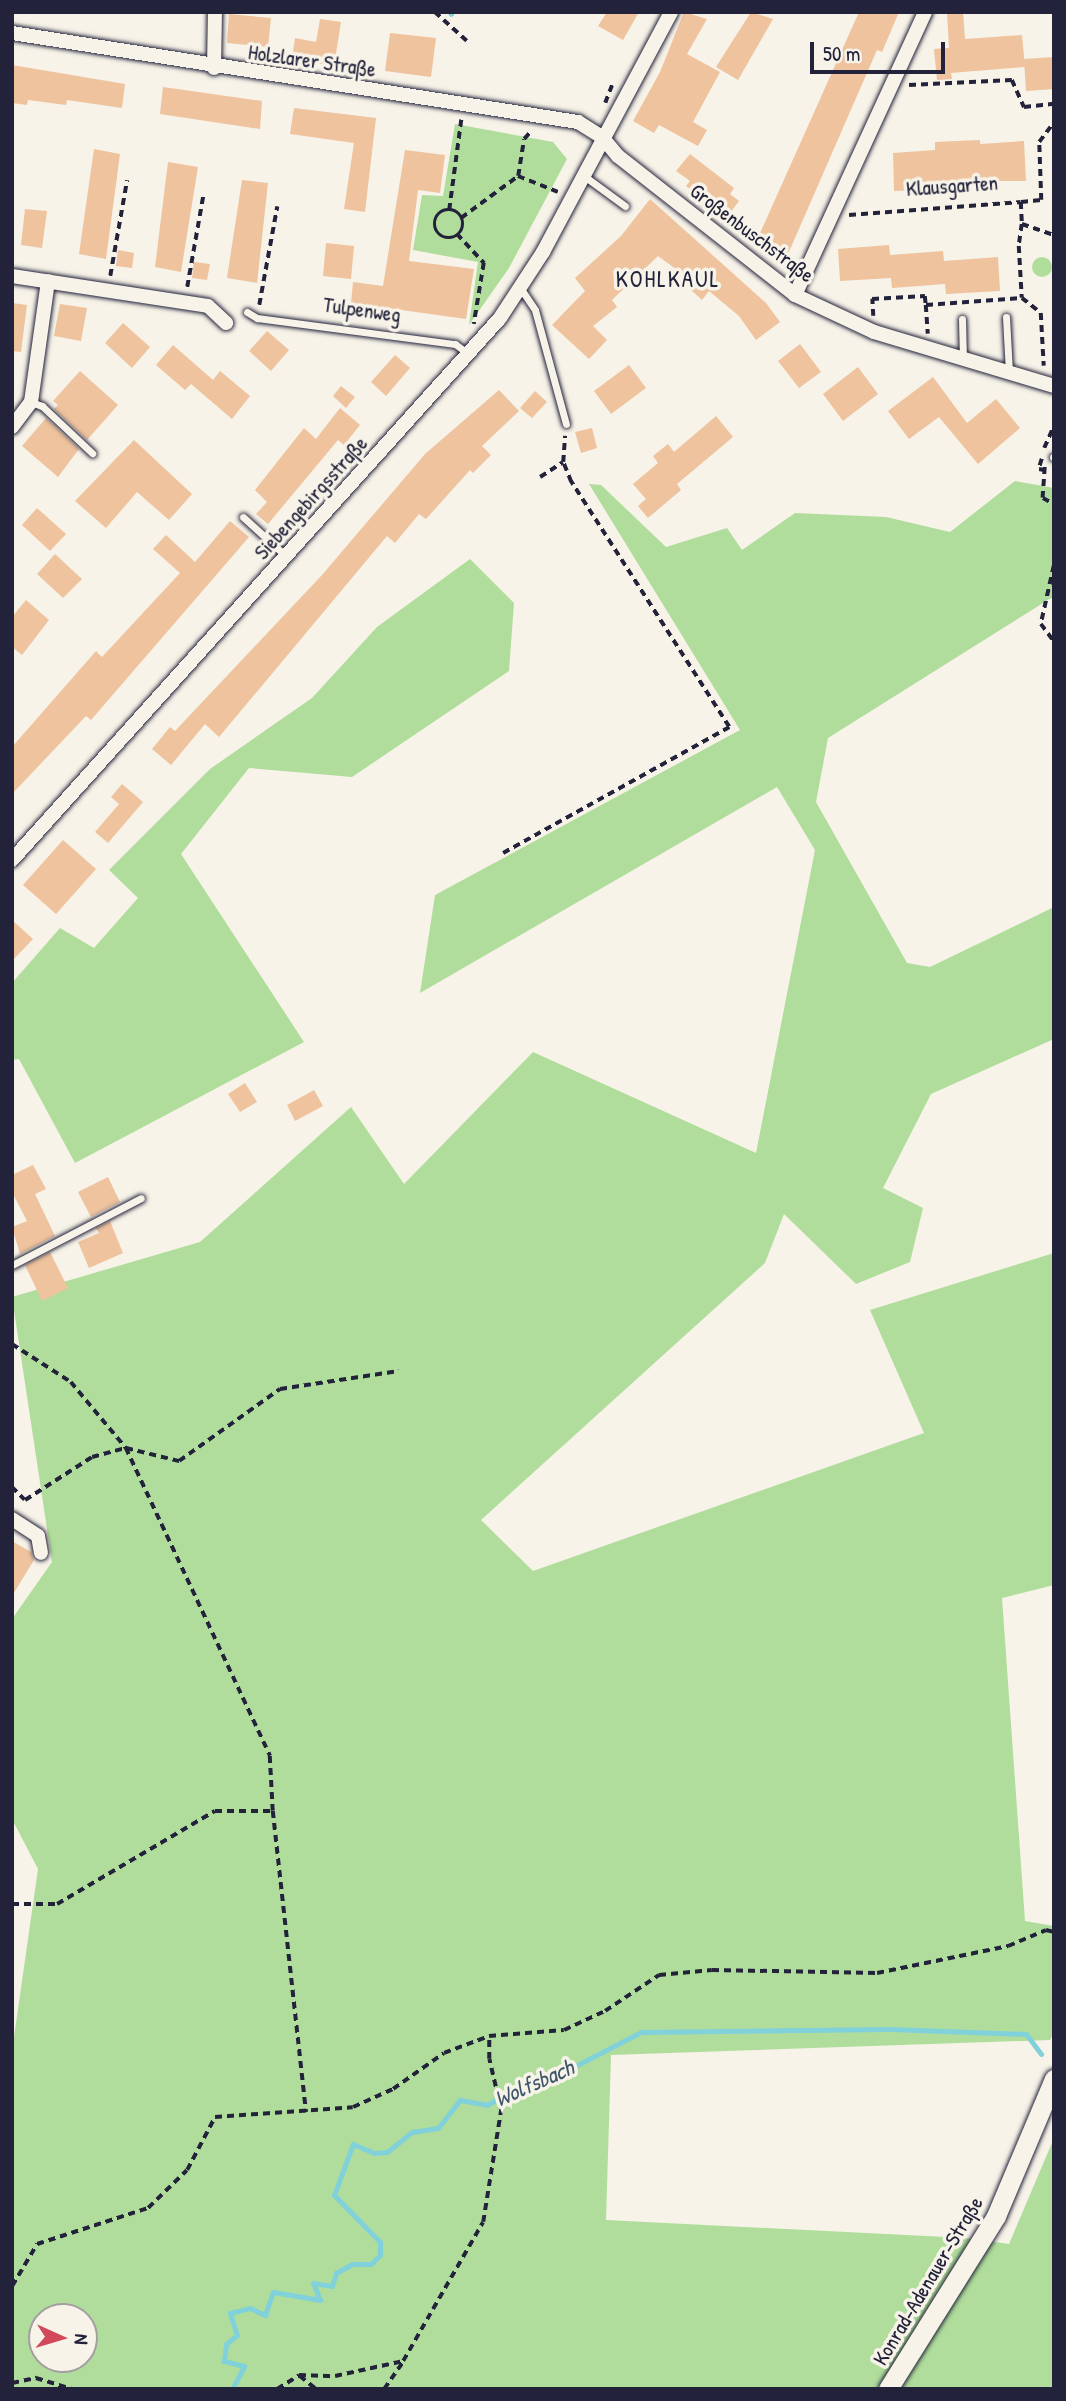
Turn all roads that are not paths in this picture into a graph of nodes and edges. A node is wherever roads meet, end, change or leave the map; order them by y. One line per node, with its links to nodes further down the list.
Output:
1 (215, 12): 5 (street)
2 (671, 12): 6 (street, Siebengebirgsstraße)
3 (925, 12): 12 (street)
4 (12, 33): 5 (street, Holzlarer Straße)
5 (214, 68): 6 (street, Holzlarer Straße)
6 (602, 137): 7 (street, Siebengebirgsstraße); 12 (street, Großenbuschstraße)
7 (583, 176): 8 (lane); 11 (street, Siebengebirgsstraße)
8 (625, 206)
9 (12, 276): 10 (street)
10 (48, 281): 16 (street); 21 (street)
11 (520, 289): 17 (street, Siebengebirgsstraße); 22 (lane)
12 (794, 295): 18 (street, Großenbuschstraße)
13 (247, 313): 17 (lane, Tulpenweg)
14 (1006, 317): 19 (lane)
15 (962, 319): 18 (lane)
16 (226, 323)
17 (469, 354): 26 (street, Siebengebirgsstraße)
18 (963, 359): 19 (street, Großenbuschstraße)
19 (1009, 373): 20 (street, Großenbuschstraße)
20 (1048, 385)
21 (30, 402): 23 (street); 24 (lane)
22 (566, 424)
23 (12, 427)
24 (92, 453)
25 (243, 517): 26 (lane)
26 (286, 557): 27 (street, Siebengebirgsstraße)
27 (12, 860)
28 (141, 1198): 29 (lane)
29 (12, 1265)
30 (12, 1518): 31 (street)
31 (41, 1553)
32 (1054, 2079): 33 (street, Konrad-Adenauer-Straße)
33 (888, 2389)

